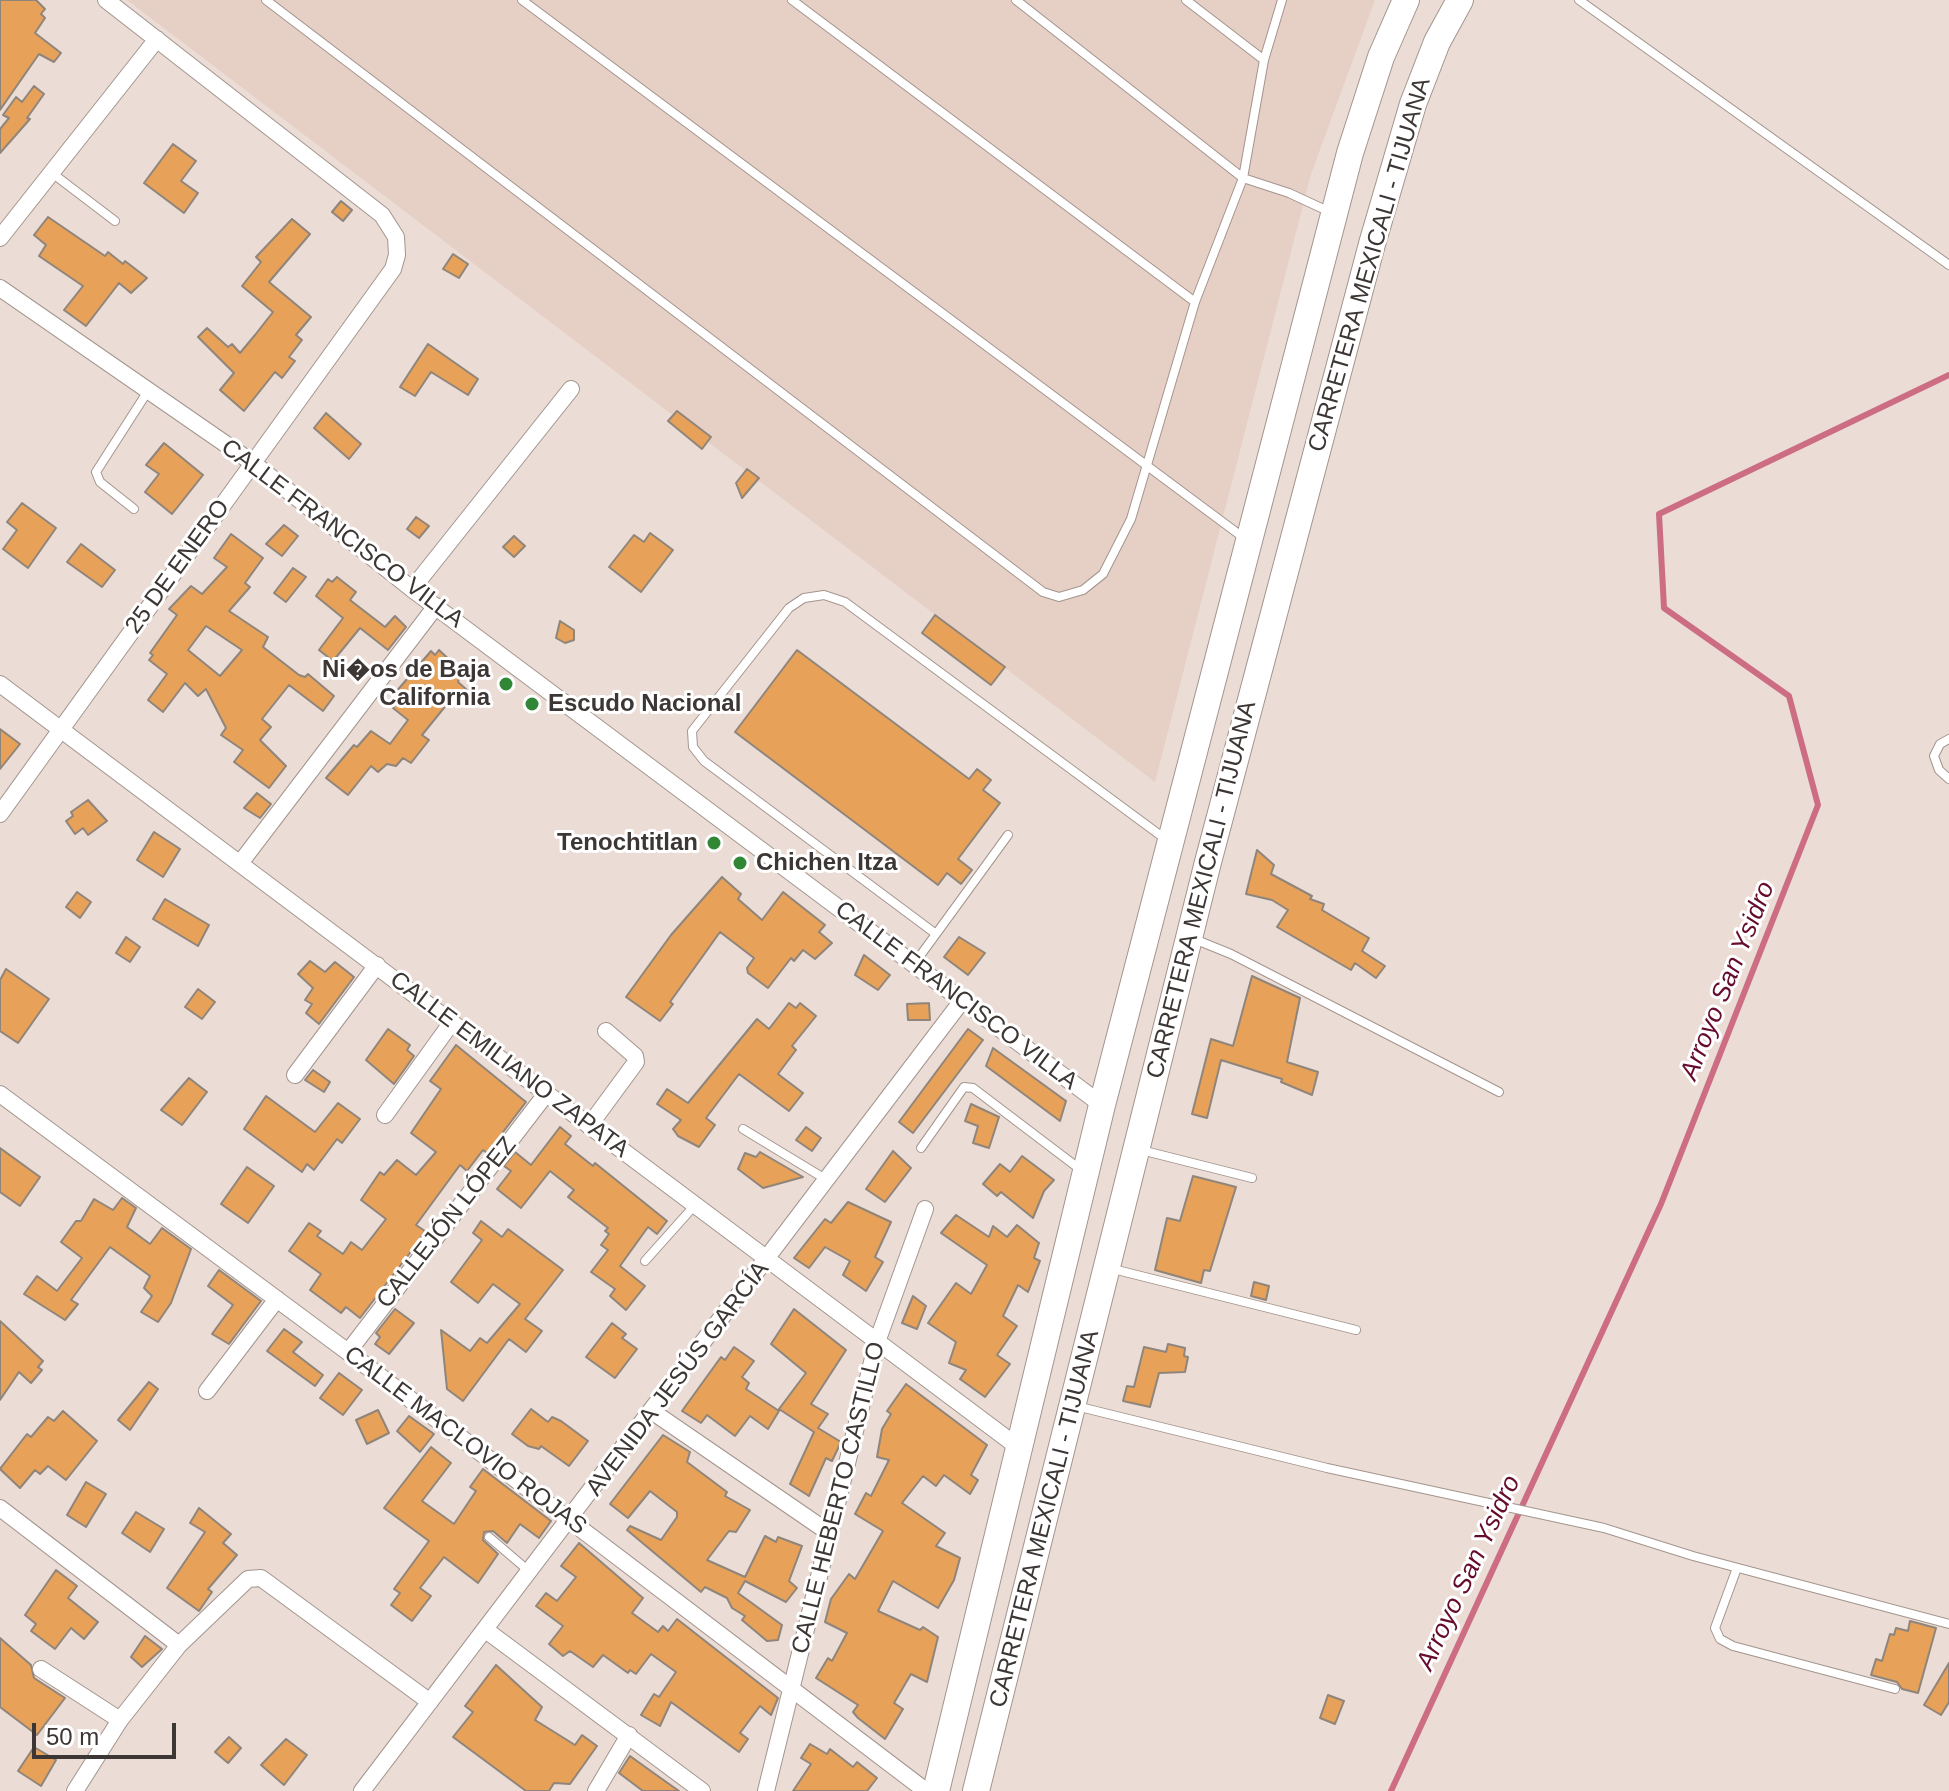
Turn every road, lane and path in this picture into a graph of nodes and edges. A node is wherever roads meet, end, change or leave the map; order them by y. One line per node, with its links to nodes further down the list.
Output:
1 (106, 0): 11 (street)
2 (266, 0): 24 (lane)
3 (522, 0): 24 (lane)
4 (792, 0): 20 (lane)
5 (1016, 0): 14 (lane)
6 (1186, 0): 12 (lane)
7 (1282, 0): 12 (lane)
8 (1406, 0): 15 (main road, CARRETERA MEXICALI - TIJUANA)
9 (1460, 0): 38 (main road, CARRETERA MEXICALI - TIJUANA)
10 (1579, 0): 18 (lane)
11 (157, 39): 13 (street); 23 (street, 25 DE ENERO)
12 (1264, 60): 14 (lane)
13 (51, 173): 16 (lane); 17 (street)
14 (1243, 178): 15 (lane); 20 (lane)
15 (1334, 214): 26 (main road, CARRETERA MEXICALI - TIJUANA)
16 (115, 221)
17 (0, 238)
18 (1949, 265)
19 (0, 288): 22 (street, CALLE FRANCISCO VILLA)
20 (1195, 302): 24 (lane)
21 (571, 389): 27 (street)
22 (148, 390): 23 (street, CALLE FRANCISCO VILLA); 25 (lane)
23 (253, 463): 27 (street, CALLE FRANCISCO VILLA); 30 (street, 25 DE ENERO)
24 (1147, 467): 26 (lane)
25 (134, 509)
26 (1248, 540): 35 (main road, CARRETERA MEXICALI - TIJUANA)
27 (412, 589): 28 (street, CALLE FRANCISCO VILLA)
28 (436, 606): 36 (street); 40 (street, CALLE FRANCISCO VILLA)
29 (0, 684): 30 (street, CALLE EMILIANO ZAPATA)
30 (60, 731): 33 (street, 25 DE ENERO); 36 (street, CALLE EMILIANO ZAPATA)
31 (1949, 739): 32 (lane)
32 (1949, 779)
33 (0, 814)
34 (1008, 835): 37 (lane)
35 (1169, 842): 37 (lane); 48 (main road, CARRETERA MEXICALI - TIJUANA)
36 (241, 862): 39 (street, CALLE EMILIANO ZAPATA)
37 (936, 934): 40 (lane)
38 (1189, 937): 45 (lane); 53 (main road, CARRETERA MEXICALI - TIJUANA)
39 (377, 965): 42 (street, CALLE EMILIANO ZAPATA); 44 (street)
40 (913, 965): 41 (street, CALLE FRANCISCO VILLA)
41 (961, 1002): 48 (street, CALLE FRANCISCO VILLA); 56 (street, AVENIDA JESÚS GARCÍA)
42 (452, 1022): 47 (street, CALLE EMILIANO ZAPATA); 49 (street)
43 (606, 1031): 50 (street)
44 (295, 1075)
45 (1499, 1092)
46 (0, 1094): 62 (street, CALLE MACLOVIO ROJAS)
47 (546, 1094): 50 (street, CALLE EMILIANO ZAPATA); 65 (street, CALLEJÓN LÓPEZ)
48 (1102, 1105): 54 (main road, CARRETERA MEXICALI - TIJUANA)
49 (385, 1115)
50 (589, 1126): 57 (street, CALLE EMILIANO ZAPATA)
51 (743, 1129): 56 (lane)
52 (921, 1148): 54 (lane)
53 (1137, 1149): 55 (lane); 61 (main road, CARRETERA MEXICALI - TIJUANA)
54 (1085, 1172): 69 (main road, CARRETERA MEXICALI - TIJUANA)
55 (1252, 1178)
56 (828, 1180): 59 (street, AVENIDA JESÚS GARCÍA)
57 (695, 1205): 59 (street, CALLE EMILIANO ZAPATA); 60 (lane)
58 (925, 1209): 64 (street, CALLE HEBERTO CASTILLO)
59 (768, 1260): 64 (street, CALLE EMILIANO ZAPATA); 68 (street, AVENIDA JESÚS GARCÍA)
60 (645, 1261)
61 (1108, 1268): 63 (lane); 67 (main road, CARRETERA MEXICALI - TIJUANA)
62 (277, 1299): 65 (street, CALLE MACLOVIO ROJAS); 66 (street)
63 (1356, 1330)
64 (877, 1342): 69 (street, CALLE EMILIANO ZAPATA); 72 (street, CALLE HEBERTO CASTILLO)
65 (348, 1352): 71 (street, CALLE MACLOVIO ROJAS)
66 (207, 1391)
67 (1075, 1405): 74 (lane); 92 (main road, CARRETERA MEXICALI - TIJUANA)
68 (653, 1412): 71 (street, AVENIDA JESÚS GARCÍA); 72 (street)
69 (1018, 1447): 91 (main road, CARRETERA MEXICALI - TIJUANA)
70 (0, 1508): 78 (street)
71 (569, 1521): 75 (street, AVENIDA JESÚS GARCÍA); 81 (street, CALLE MACLOVIO ROJAS)
72 (828, 1532): 81 (street, CALLE HEBERTO CASTILLO)
73 (489, 1537): 75 (lane)
74 (1737, 1568): 76 (lane); 80 (lane)
75 (531, 1573): 77 (street, AVENIDA JESÚS GARCÍA)
76 (1949, 1624)
77 (487, 1631): 82 (street, AVENIDA JESÚS GARCÍA); 84 (street)
78 (179, 1645): 82 (street); 83 (street)
79 (41, 1669): 83 (street)
80 (1895, 1689)
81 (792, 1692): 89 (street, CALLE HEBERTO CASTILLO); 90 (street, CALLE MACLOVIO ROJAS)
82 (430, 1702): 86 (street, AVENIDA JESÚS GARCÍA)
83 (120, 1720): 85 (street)
84 (629, 1735): 87 (street); 88 (street)
85 (75, 1791)
86 (362, 1791)
87 (596, 1791)
88 (702, 1791)
89 (766, 1791)
90 (926, 1791)
91 (936, 1791)
92 (976, 1791)

